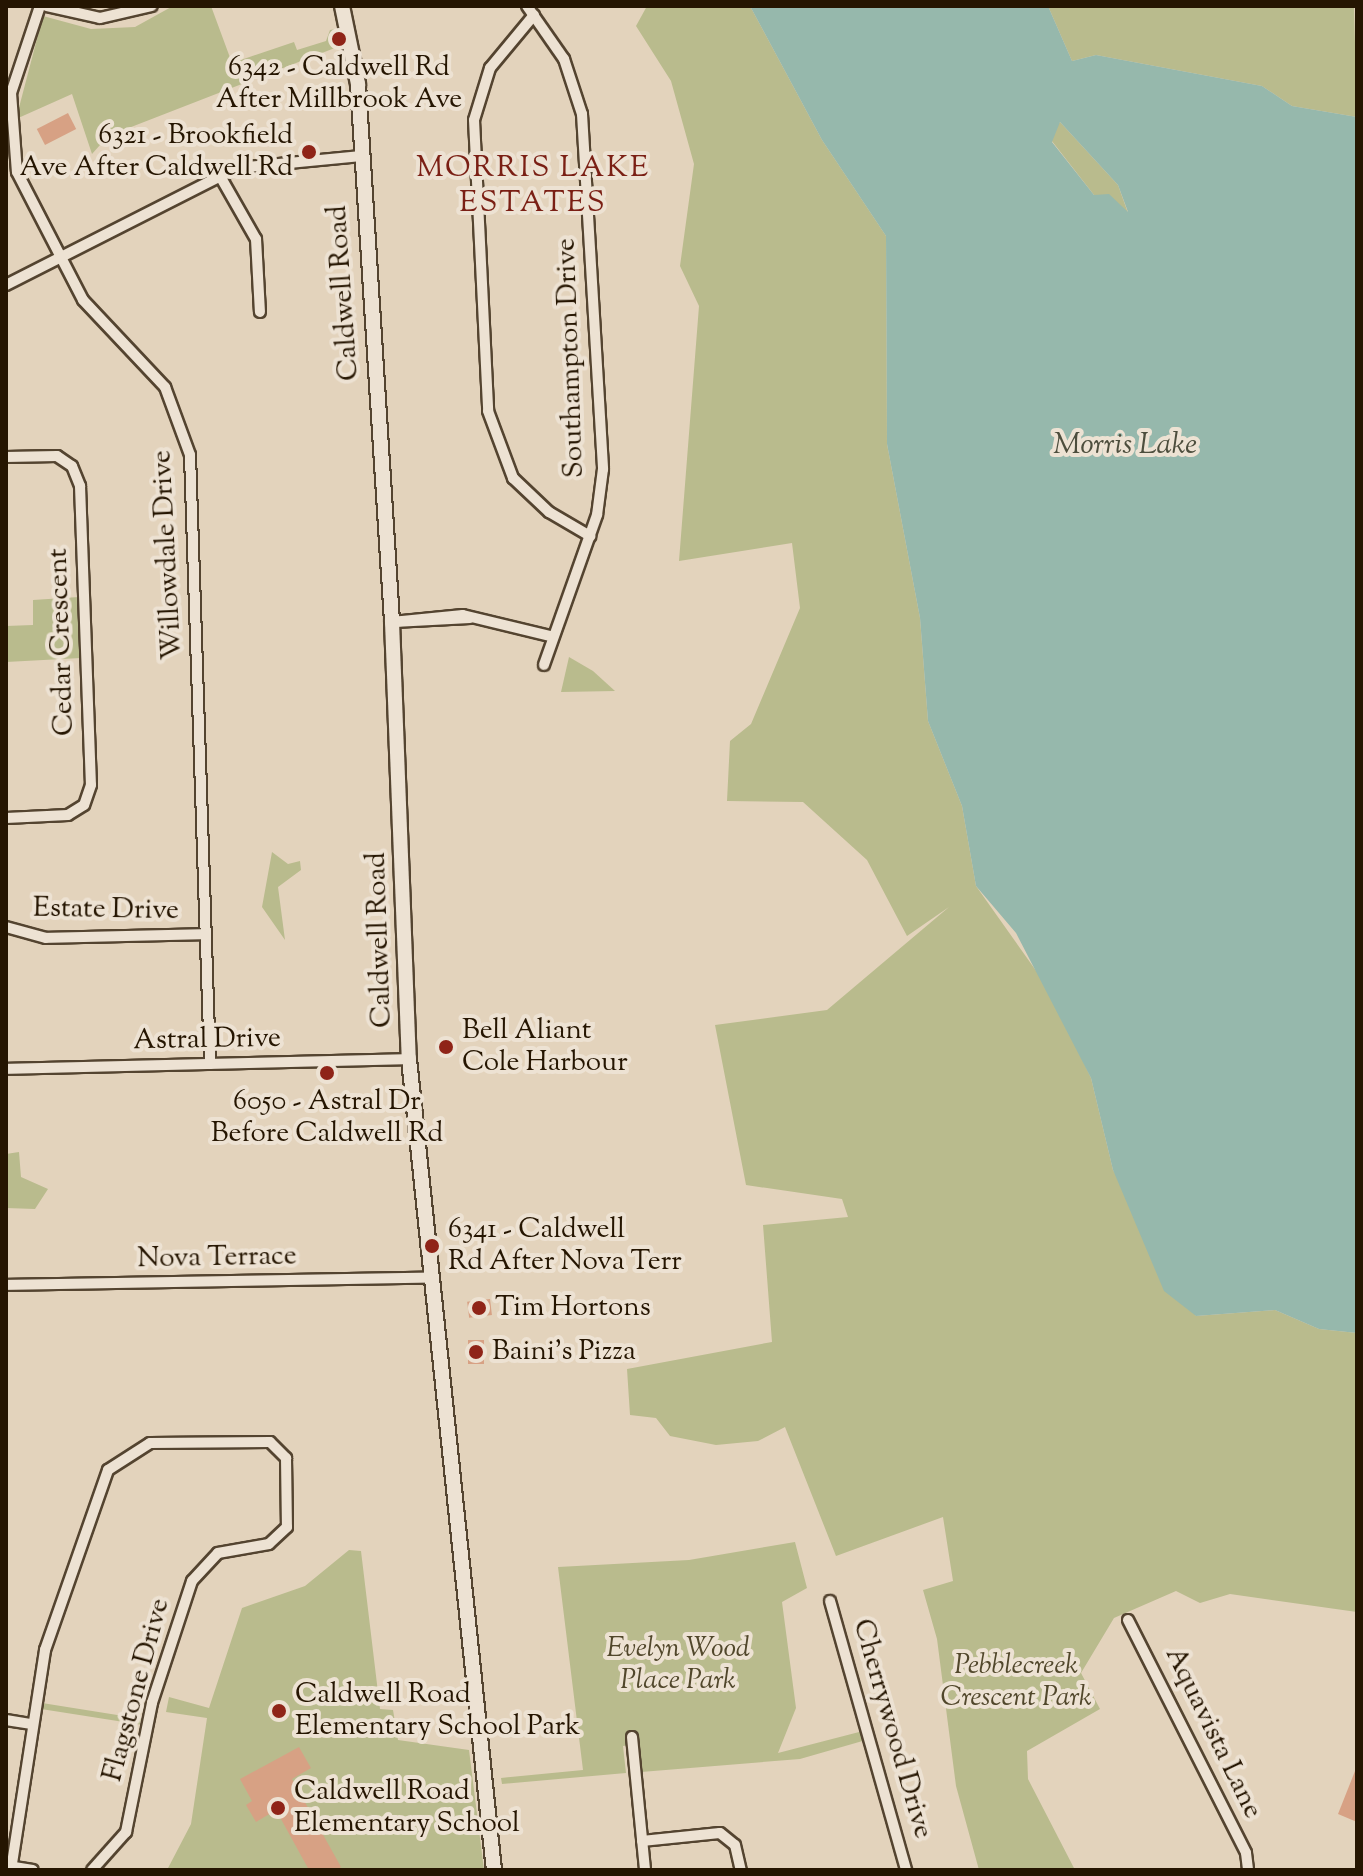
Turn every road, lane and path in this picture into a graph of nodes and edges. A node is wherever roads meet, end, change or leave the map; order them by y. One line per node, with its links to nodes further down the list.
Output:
1 (40, 6): 8 (street, Willowdale Drive)
2 (47, 6): 3 (street)
3 (152, 6)
4 (342, 6): 6 (street, Caldwell Road)
5 (531, 10): 12 (street, Southampton Drive); 12 (street)
6 (361, 156): 7 (street); 13 (street, Caldwell Road)
7 (220, 176): 8 (street); 10 (street)
8 (60, 257): 9 (street); 18 (street, Willowdale Drive)
9 (6, 285)
10 (260, 312)
11 (6, 457): 16 (street, Cedar Crescent)
12 (590, 536): 14 (street, Southampton Drive)
13 (392, 622): 14 (street); 19 (street, Caldwell Road)
14 (550, 636): 15 (street, Southampton Drive)
15 (544, 665)
16 (6, 818)
17 (6, 927): 18 (street, Estate Drive)
18 (206, 934): 20 (street, Willowdale Drive)
19 (409, 1059): 20 (street, Astral Drive); 22 (street, Caldwell Road)
20 (210, 1064): 21 (street, Astral Drive)
21 (6, 1069)
22 (428, 1278): 23 (street, Nova Terrace); 33 (street, Caldwell Road)
23 (6, 1285)
24 (830, 1601): 36 (street, Cherrywood Drive)
25 (1128, 1620): 37 (street, Aquavista Lane)
26 (6, 1720): 27 (street)
27 (32, 1724): 30 (street, Flagstone Drive); 32 (street, Flagstone Drive)
28 (632, 1737): 29 (street)
29 (642, 1841): 34 (street); 35 (street)
30 (9, 1867): 31 (street, Flagstone Drive)
31 (33, 1870)
32 (92, 1870)
33 (494, 1870)
34 (645, 1870)
35 (741, 1870)
36 (906, 1870)
37 (1248, 1870)

